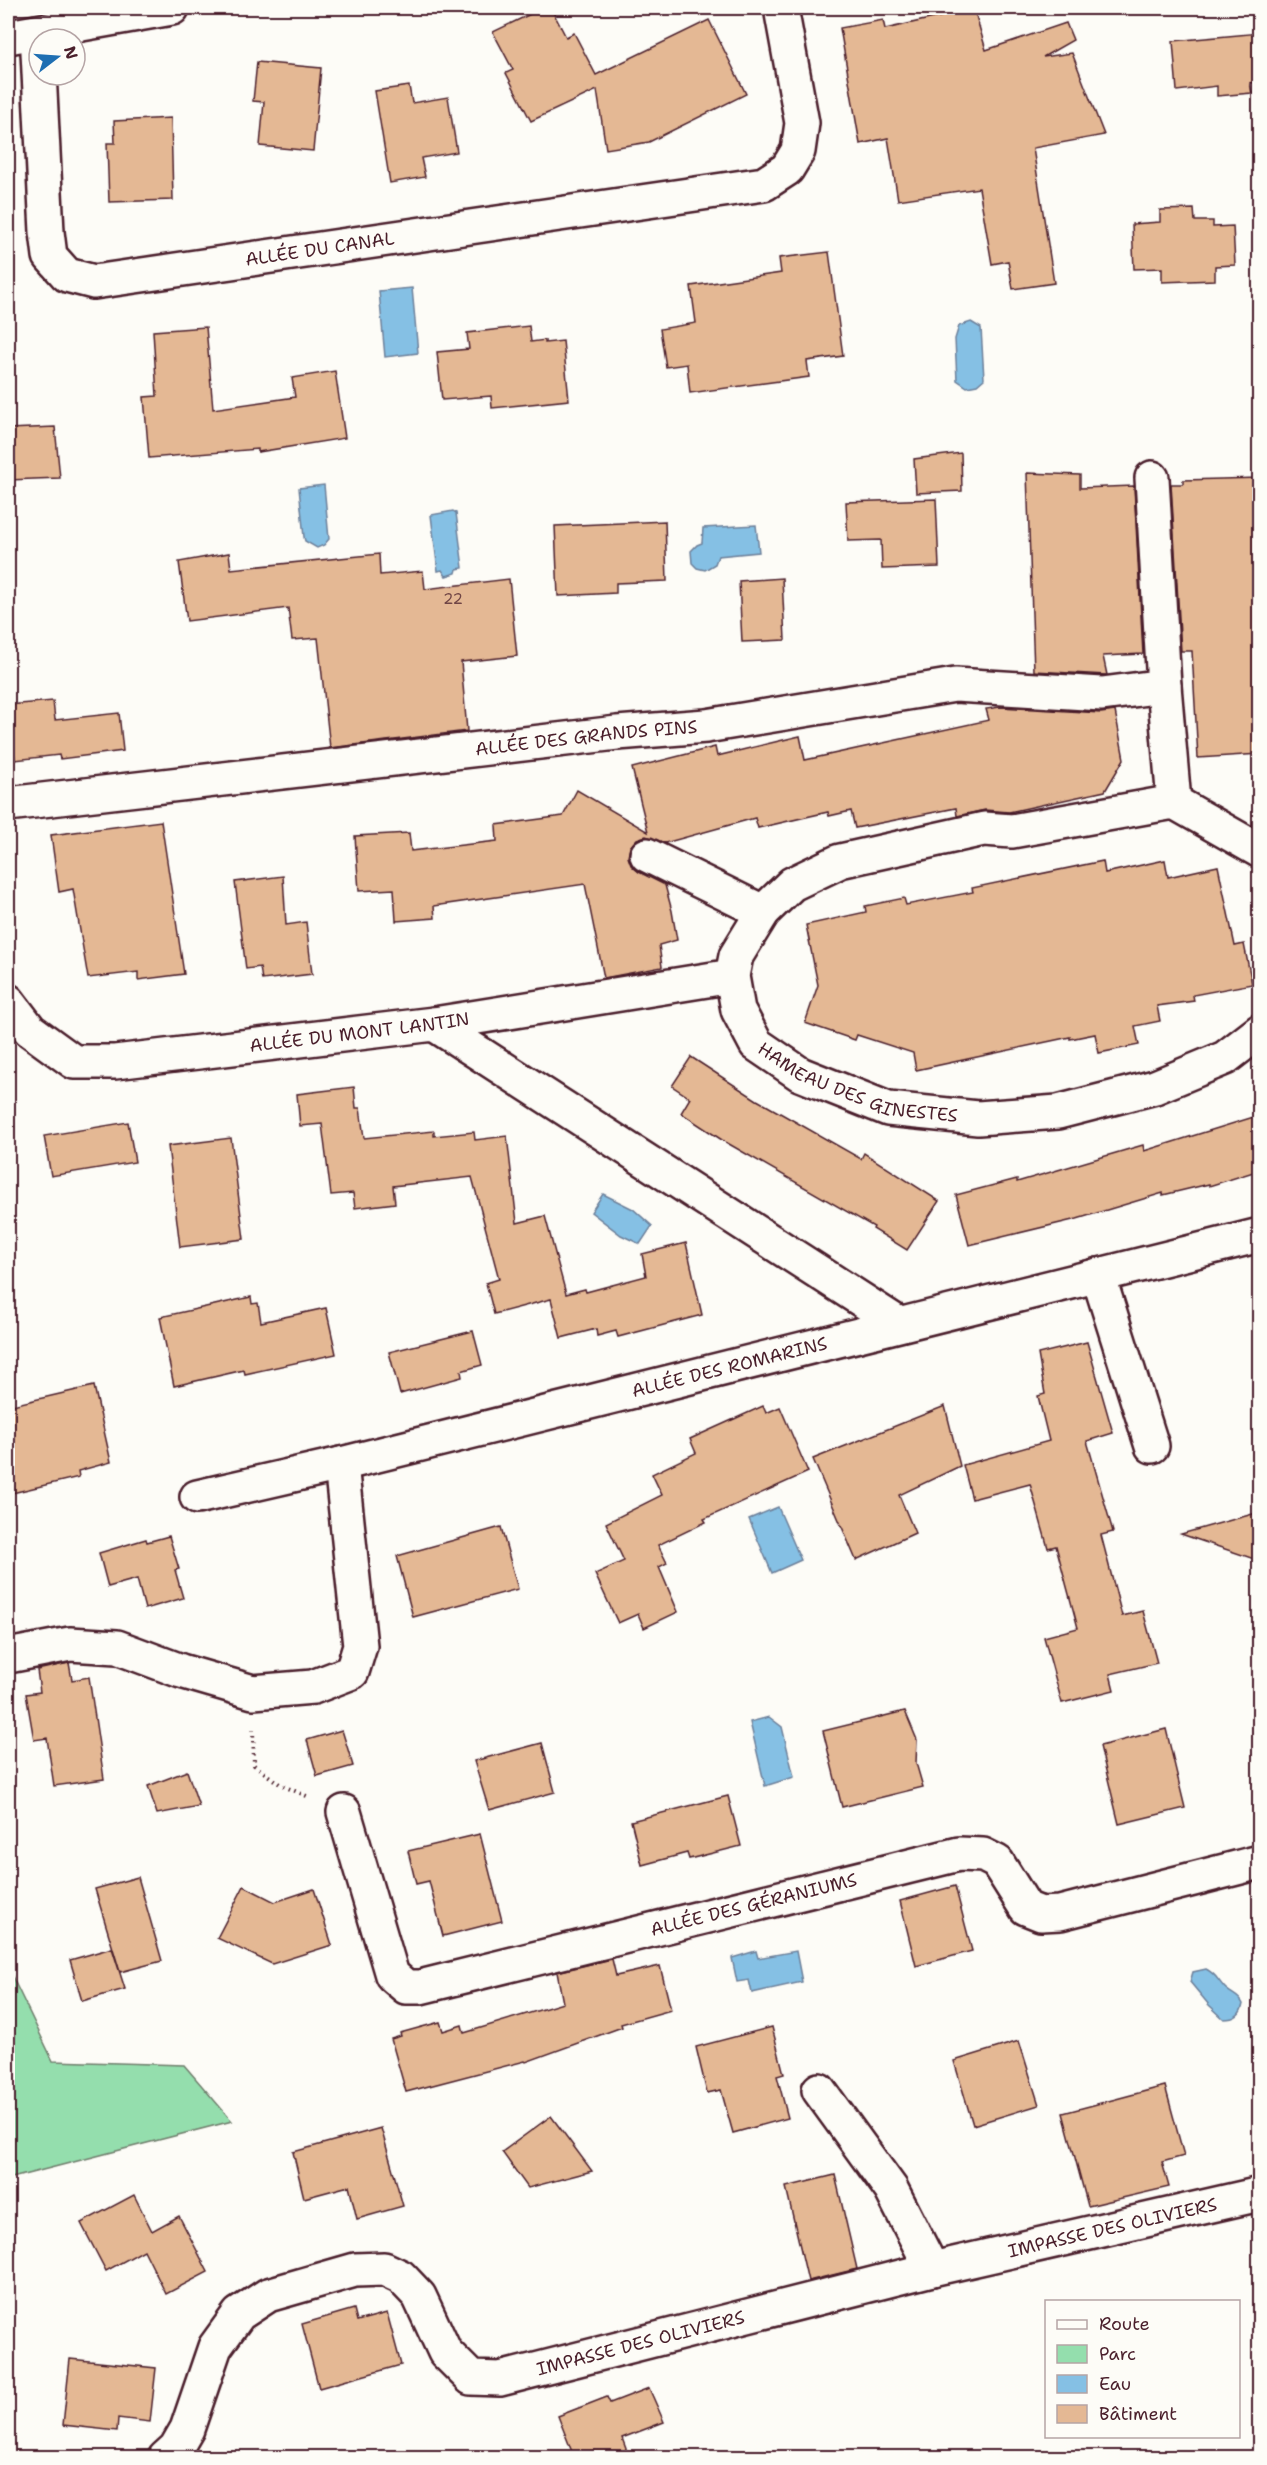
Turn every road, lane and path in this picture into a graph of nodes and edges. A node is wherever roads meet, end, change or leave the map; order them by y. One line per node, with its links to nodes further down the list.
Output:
1 (172, 8): 3 (street, ALLÉE DU CANAL)
2 (781, 8): 3 (street, ALLÉE DU CANAL)
3 (22, 34)
4 (1152, 478): 5 (street)
5 (1164, 686): 6 (street); 7 (street, ALLÉE DES GRANDS PINS)
6 (1174, 802): 8 (street); 10 (street, HAMEAU DES GINESTES)
7 (8, 804)
8 (1260, 851)
9 (647, 855): 10 (street)
10 (763, 912): 11 (street, HAMEAU DES GINESTES)
11 (732, 976): 13 (street, ALLÉE DU MONT LANTIN); 14 (street, HAMEAU DES GINESTES)
12 (8, 1001): 13 (street, ALLÉE DU MONT LANTIN)
13 (434, 1024): 17 (street)
14 (1260, 1031)
15 (1260, 1235): 16 (street, ALLÉE DES ROMARINS)
16 (1098, 1275): 17 (street, ALLÉE DES ROMARINS); 18 (street)
17 (899, 1324): 19 (street, ALLÉE DES ROMARINS)
18 (1152, 1446)
19 (341, 1464): 20 (street, ALLÉE DES ROMARINS); 22 (street)
20 (197, 1497)
21 (8, 1656): 22 (street)
22 (253, 1692): 23 (path)
23 (344, 1812): 24 (street, ALLÉE DES GÉRANIUMS)
24 (1260, 1862)
25 (819, 2090): 27 (street)
26 (1260, 2194): 27 (street, IMPASSE DES OLIVIERS)
27 (932, 2269): 28 (street, IMPASSE DES OLIVIERS)
28 (165, 2457)

